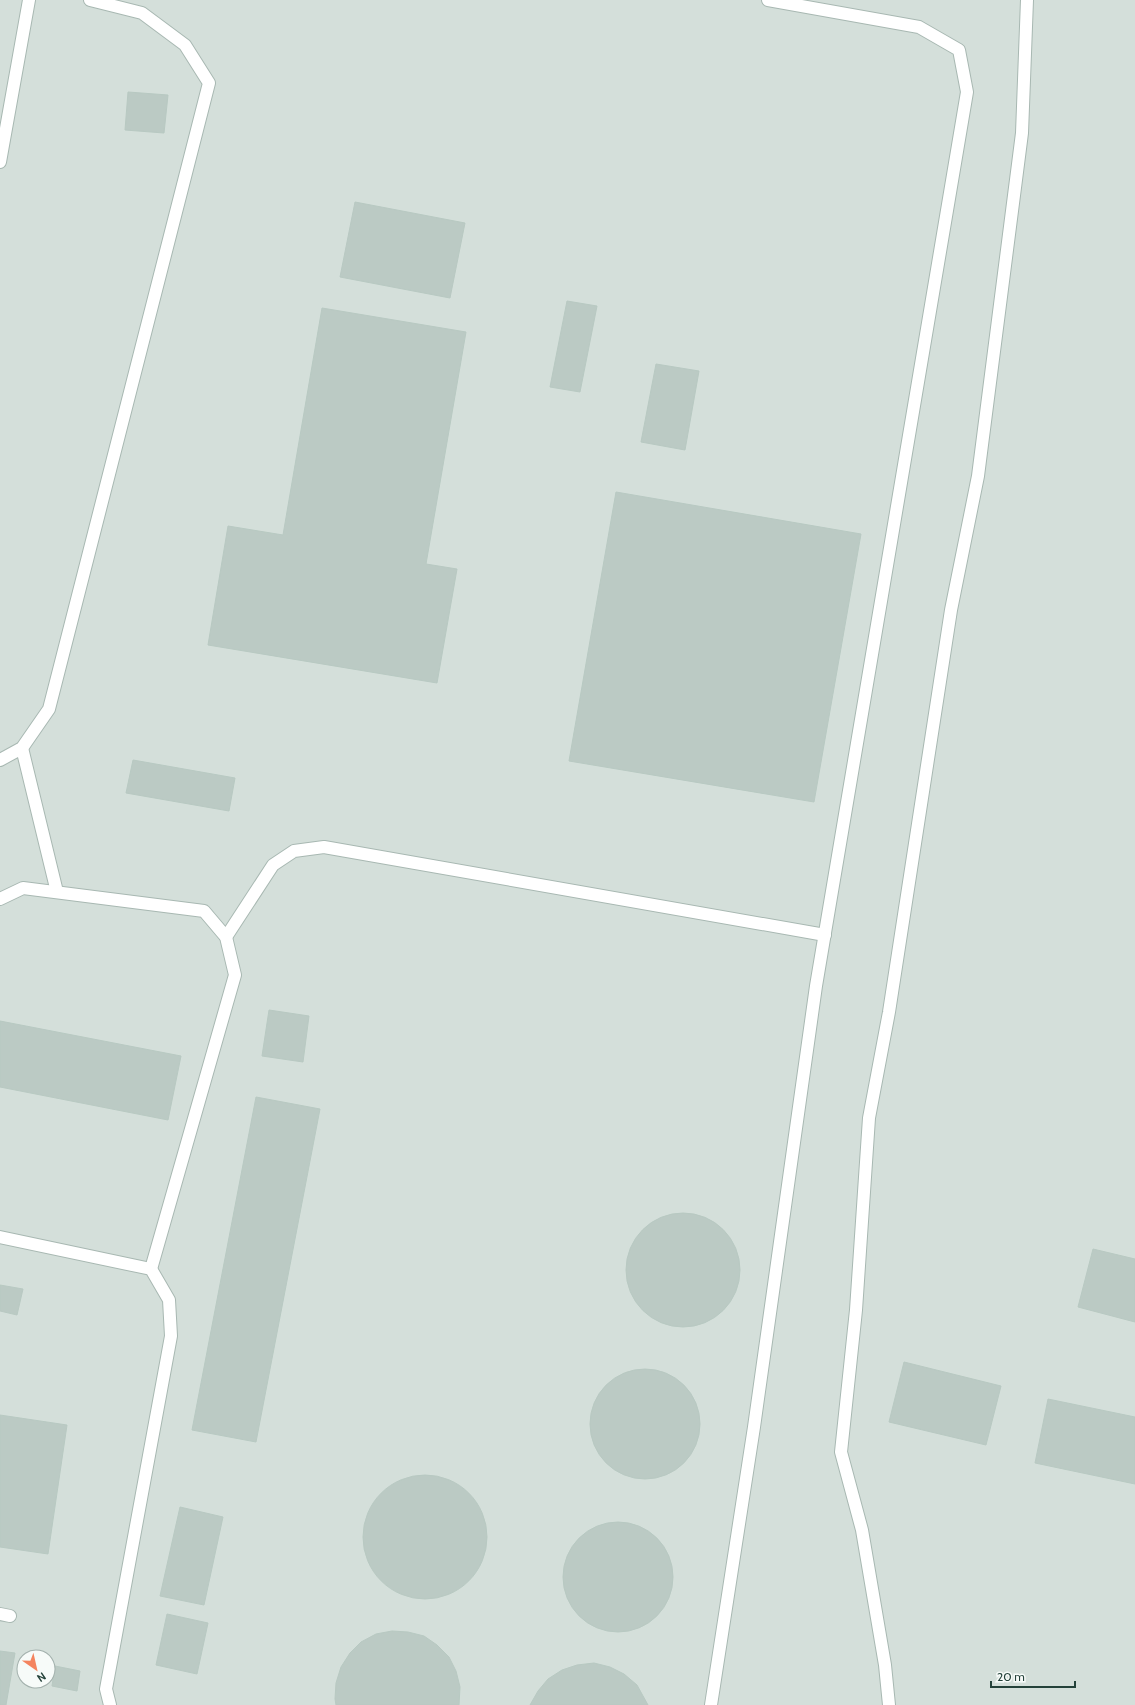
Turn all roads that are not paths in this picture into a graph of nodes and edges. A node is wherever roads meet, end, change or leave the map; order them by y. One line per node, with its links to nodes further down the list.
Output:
1 (29, 0): 5 (lane)
2 (90, 0): 6 (lane)
3 (768, 0): 10 (lane)
4 (1027, 0): 16 (lane)
5 (0, 162)
6 (22, 748): 7 (lane); 8 (lane)
7 (0, 760)
8 (57, 892): 9 (lane); 11 (lane)
9 (0, 899)
10 (824, 935): 11 (lane); 15 (lane)
11 (226, 937): 13 (lane)
12 (0, 1237): 13 (lane)
13 (150, 1270): 14 (lane)
14 (110, 1705)
15 (711, 1705)
16 (889, 1705)

